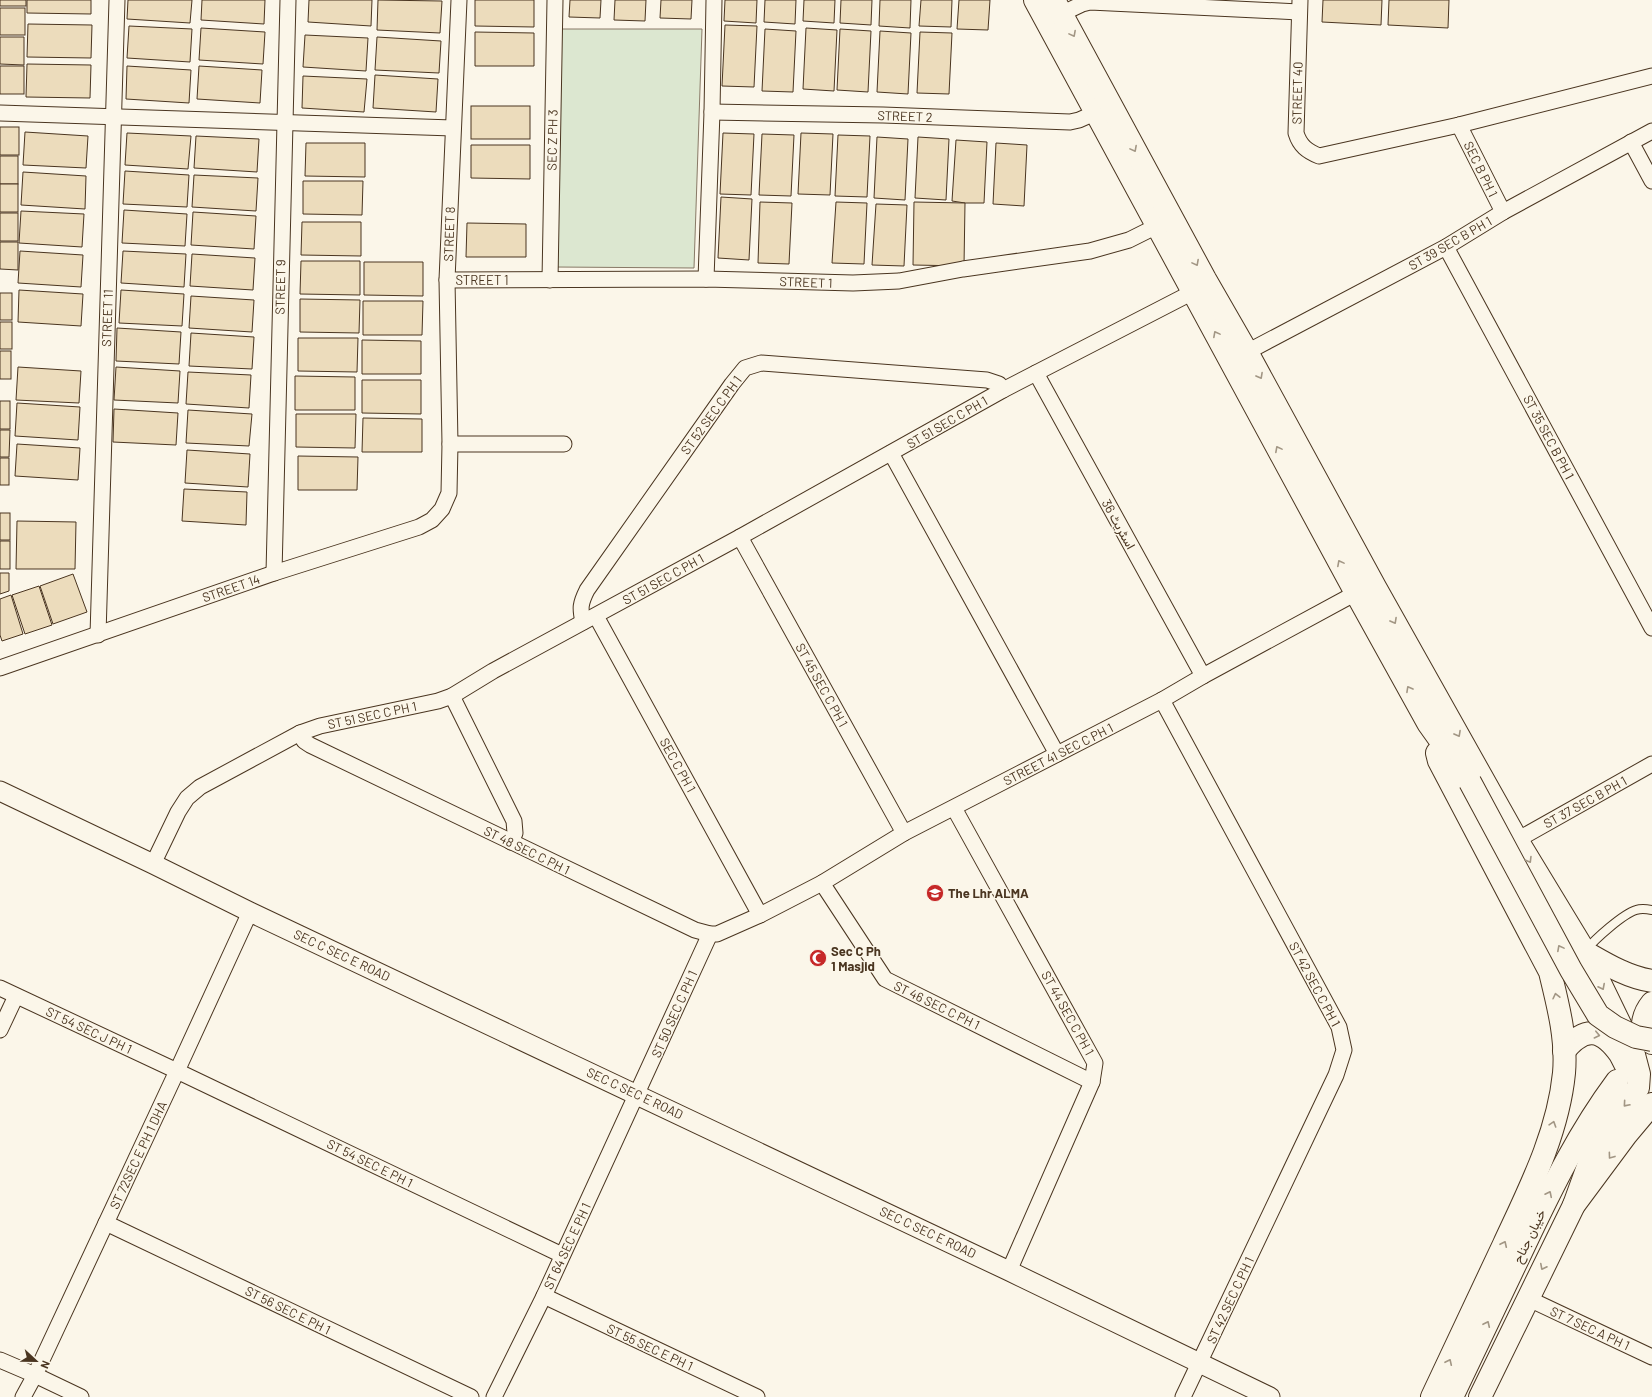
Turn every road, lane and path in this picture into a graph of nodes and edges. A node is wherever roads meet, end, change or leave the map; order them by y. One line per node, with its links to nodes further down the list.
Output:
1 (116, 0): 13 (street, STREET 11)
2 (288, 0): 14 (street, STREET 9)
3 (459, 0): 16 (street, STREET 8)
4 (555, 0): 25 (street, SEC Z PH 3)
5 (714, 0): 10 (street)
6 (1036, 0): 11 (main road)
7 (1299, 6): 8 (street, STREET 40); 15 (street, STREET 40)
8 (1058, 7): 27 (main road, one-way to 27)
9 (1652, 76): 15 (street, STREET 40)
10 (712, 112): 11 (street, STREET 2); 23 (street)
11 (1096, 112): 21 (main road)
12 (0, 113): 13 (street)
13 (113, 116): 14 (street); 39 (street, STREET 11)
14 (284, 121): 16 (street); 35 (street, STREET 9)
15 (1459, 125): 20 (street, SEC B PH 1)
16 (453, 128): 24 (street, STREET 8)
17 (1652, 131): 18 (street, ST 39 SEC B PH 1)
18 (1631, 142): 19 (street); 20 (street, ST 39 SEC B PH 1)
19 (1652, 181)
20 (1502, 212): 22 (street, ST 39 SEC B PH 1)
21 (1157, 226): 23 (street, STREET 1); 26 (main road)
22 (1446, 247): 27 (street, ST 39 SEC B PH 1); 38 (street, ST 35 SEC B PH 1)
23 (706, 279): 25 (street, STREET 1)
24 (447, 280): 25 (street, STREET 1); 30 (street, STREET 8)
25 (550, 280)
26 (1193, 292): 28 (street, ST 51 SEC C PH 1); 36 (main road, one-way to 26)
27 (1247, 352): 51 (main road, one-way to 51)
28 (1036, 373): 29 (street, ST 51 SEC C PH 1); 41 (street, اسٹریٹ 36)
29 (1002, 390): 32 (street, ST 51 SEC C PH 1); 37 (street, ST 52 SEC C PH 1)
30 (450, 444): 31 (street); 33 (street, STREET 8)
31 (564, 444)
32 (891, 453): 34 (street, ST 51 SEC C PH 1); 46 (street)
33 (448, 493): 35 (street, STREET 14)
34 (740, 537): 37 (street, ST 51 SEC C PH 1); 50 (street, ST 45 SEC C PH 1)
35 (274, 573): 39 (street, STREET 14)
36 (1356, 593): 41 (street, STREET 41 SEC C PH 1); 44 (main road, one-way to 36)
37 (590, 619): 42 (street, ST 51 SEC C PH 1); 57 (street, SEC C PH 1)
38 (1652, 628)
39 (98, 635): 40 (street, STREET 14)
40 (0, 668)
41 (1203, 676): 43 (street, STREET 41 SEC C PH 1)
42 (452, 696): 45 (street, ST 51 SEC C PH 1); 52 (street)
43 (1162, 700): 46 (street, STREET 41 SEC C PH 1); 81 (street, ST 42 SEC C PH 1)
44 (1428, 723): 65 (main road, one-way to 44, bridge); 66 (main road, one-way to 44)
45 (300, 733): 52 (street, ST 48 SEC C PH 1); 53 (street, ST 51 SEC C PH 1)
46 (1057, 754): 49 (street, STREET 41 SEC C PH 1)
47 (1652, 764): 51 (street, ST 37 SEC B PH 1)
48 (0, 791): 53 (street, SEC C SEC E ROAD)
49 (954, 808): 50 (street, STREET 41 SEC C PH 1); 70 (street, ST 44 SEC C PH 1)
50 (904, 833): 54 (street, STREET 41 SEC C PH 1)
51 (1517, 840): 59 (main road, one-way to 59)
52 (511, 842): 58 (street, ST 48 SEC C PH 1)
53 (153, 864): 56 (street, SEC C SEC E ROAD)
54 (822, 883): 57 (street, STREET 41 SEC C PH 1); 70 (street, ST 46 SEC C PH 1)
55 (1652, 910): 59 (lane)
56 (250, 912): 67 (street, ST 72SEC E PH 1 DHA); 71 (street, SEC C SEC E ROAD)
57 (760, 915): 58 (street)
58 (710, 934): 71 (street, ST 50 SEC C PH 1)
59 (1584, 952): 60 (main road); 68 (main road, one-way to 68)
60 (1652, 981)
61 (0, 988): 62 (street, ST 54 SEC J PH 1)
62 (16, 996): 64 (street); 67 (street, ST 54 SEC J PH 1)
63 (1652, 1003): 65 (main road)
64 (0, 1030)
65 (1652, 1041)
66 (1564, 1051): 68 (main road, one-way to 68); 90 (main road, one-way to 66)
67 (177, 1071): 74 (street, ST 72SEC E PH 1 DHA); 75 (street, ST 54 SEC E PH 1)
68 (1639, 1074): 73 (main road, one-way to 73)
69 (1617, 1081): 91 (main road, خیبان جناح, one-way to 69)
70 (1092, 1082): 76 (street, ST 44 SEC C PH 1)
71 (637, 1094): 75 (street, ST 64 SEC E PH 1); 76 (street, SEC C SEC E ROAD)
72 (1652, 1104): 73 (main road, خیبان جناح, one-way to 73)
73 (1574, 1204): 78 (main road, خیبان جناح, one-way to 78)
74 (106, 1223): 82 (street, ST 72SEC E PH 1 DHA); 85 (street, ST 56 SEC E PH 1)
75 (562, 1255): 77 (street, ST 64 SEC E PH 1)
76 (1009, 1271): 81 (street, SEC C SEC E ROAD)
77 (544, 1296): 86 (street, ST 64 SEC E PH 1); 87 (street, ST 55 SEC E PH 1)
78 (1527, 1298): 79 (street, ST 7 SEC A PH 1); 92 (main road, خیبان جناح)
79 (1652, 1357)
80 (0, 1360): 82 (street)
81 (1199, 1364): 88 (street, ST 42 SEC C PH 1); 89 (street, SEC C SEC E ROAD)
82 (35, 1374): 83 (street, ST 72SEC E PH 1 DHA); 84 (street)
83 (23, 1397)
84 (82, 1397)
85 (470, 1397)
86 (494, 1397)
87 (757, 1397)
88 (1183, 1397)
89 (1270, 1397)
90 (1432, 1397)
91 (1452, 1397)
92 (1480, 1397)

